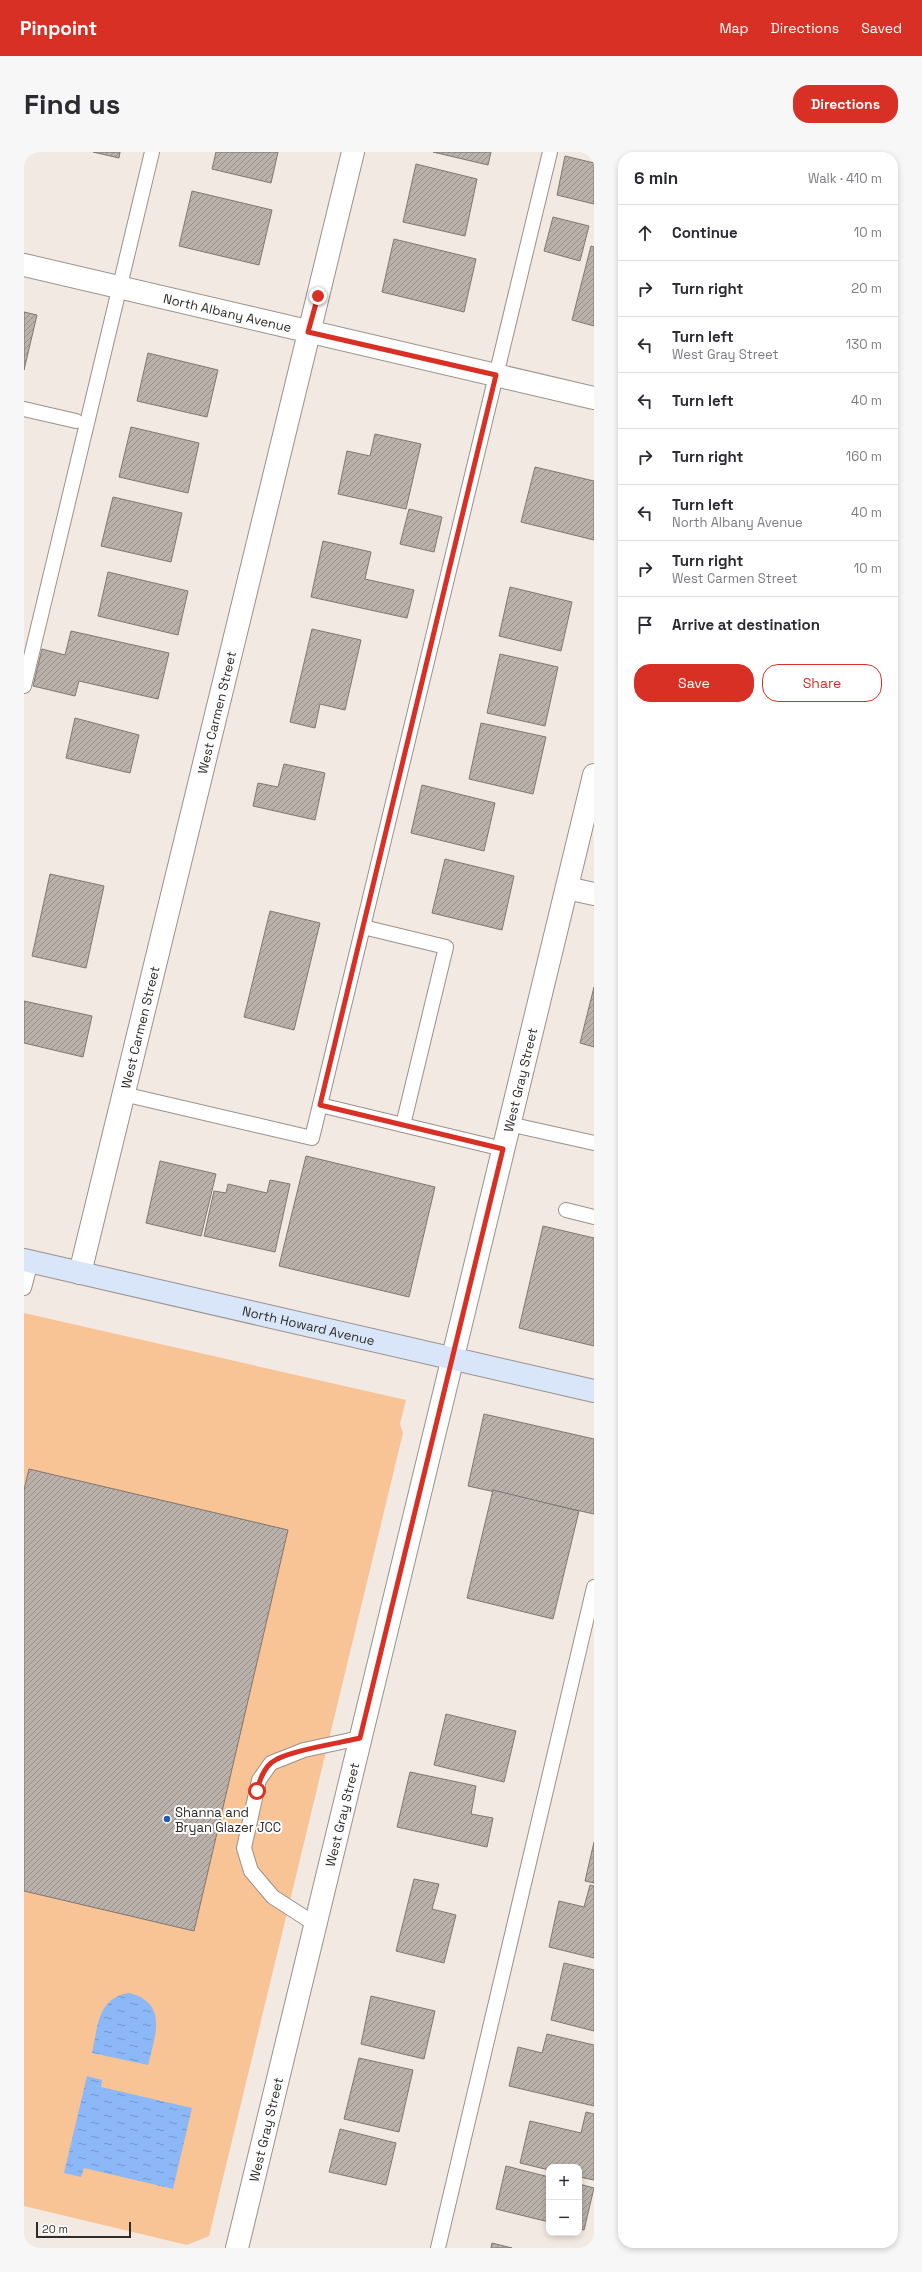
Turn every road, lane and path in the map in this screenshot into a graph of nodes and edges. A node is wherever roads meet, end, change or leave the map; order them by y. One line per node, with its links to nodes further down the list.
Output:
1 (152, 152): 5 (lane)
2 (352, 152): 6 (street, West Carmen Street)
3 (550, 152): 7 (lane)
4 (24, 265): 5 (street, North Albany Avenue)
5 (119, 288): 6 (street, North Albany Avenue); 11 (lane)
6 (308, 332): 7 (street, North Albany Avenue); 16 (street, West Carmen Street)
7 (496, 375): 8 (street, North Albany Avenue); 15 (lane)
8 (594, 398)
9 (24, 409): 10 (lane)
10 (76, 422)
11 (24, 686)
12 (594, 775): 13 (street, West Gray Street)
13 (567, 888): 14 (street); 18 (street, West Gray Street)
14 (594, 894)
15 (363, 927): 17 (lane); 19 (lane)
16 (124, 1094): 17 (lane); 25 (street, West Carmen Street)
17 (320, 1105): 19 (lane)
18 (509, 1124): 20 (lane); 21 (street, West Gray Street)
19 (403, 1125): 21 (lane)
20 (594, 1142)
21 (503, 1149): 27 (street, West Gray Street)
22 (566, 1210): 23 (lane)
23 (594, 1217)
24 (27, 1260): 25 (main road, North Howard Avenue); 26 (lane)
25 (80, 1273): 27 (main road, North Howard Avenue)
26 (24, 1288)
27 (452, 1358): 28 (main road, North Howard Avenue); 30 (street, West Gray Street)
28 (594, 1391)
29 (594, 1587): 33 (lane)
30 (360, 1738): 31 (street, West Gray Street); 31 (lane)
31 (315, 1924): 32 (street, West Gray Street)
32 (237, 2248)
33 (438, 2248)

